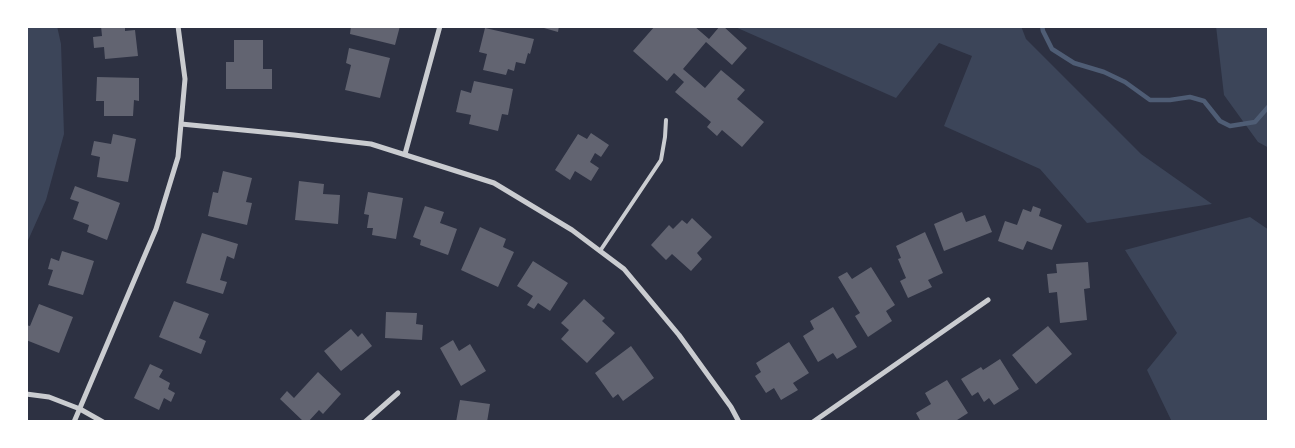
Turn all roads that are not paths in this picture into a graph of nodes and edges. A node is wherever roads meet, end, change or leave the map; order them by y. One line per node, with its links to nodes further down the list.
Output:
1 (178, 26): 4 (street)
2 (440, 26): 5 (street)
3 (666, 120): 6 (lane)
4 (181, 124): 5 (street); 10 (street)
5 (405, 154): 6 (street)
6 (600, 251): 14 (street)
7 (988, 300): 15 (street)
8 (398, 393): 13 (street)
9 (26, 394): 10 (street)
10 (80, 409): 11 (street); 12 (street)
11 (74, 422)
12 (103, 422)
13 (365, 422)
14 (740, 422)
15 (813, 422)

